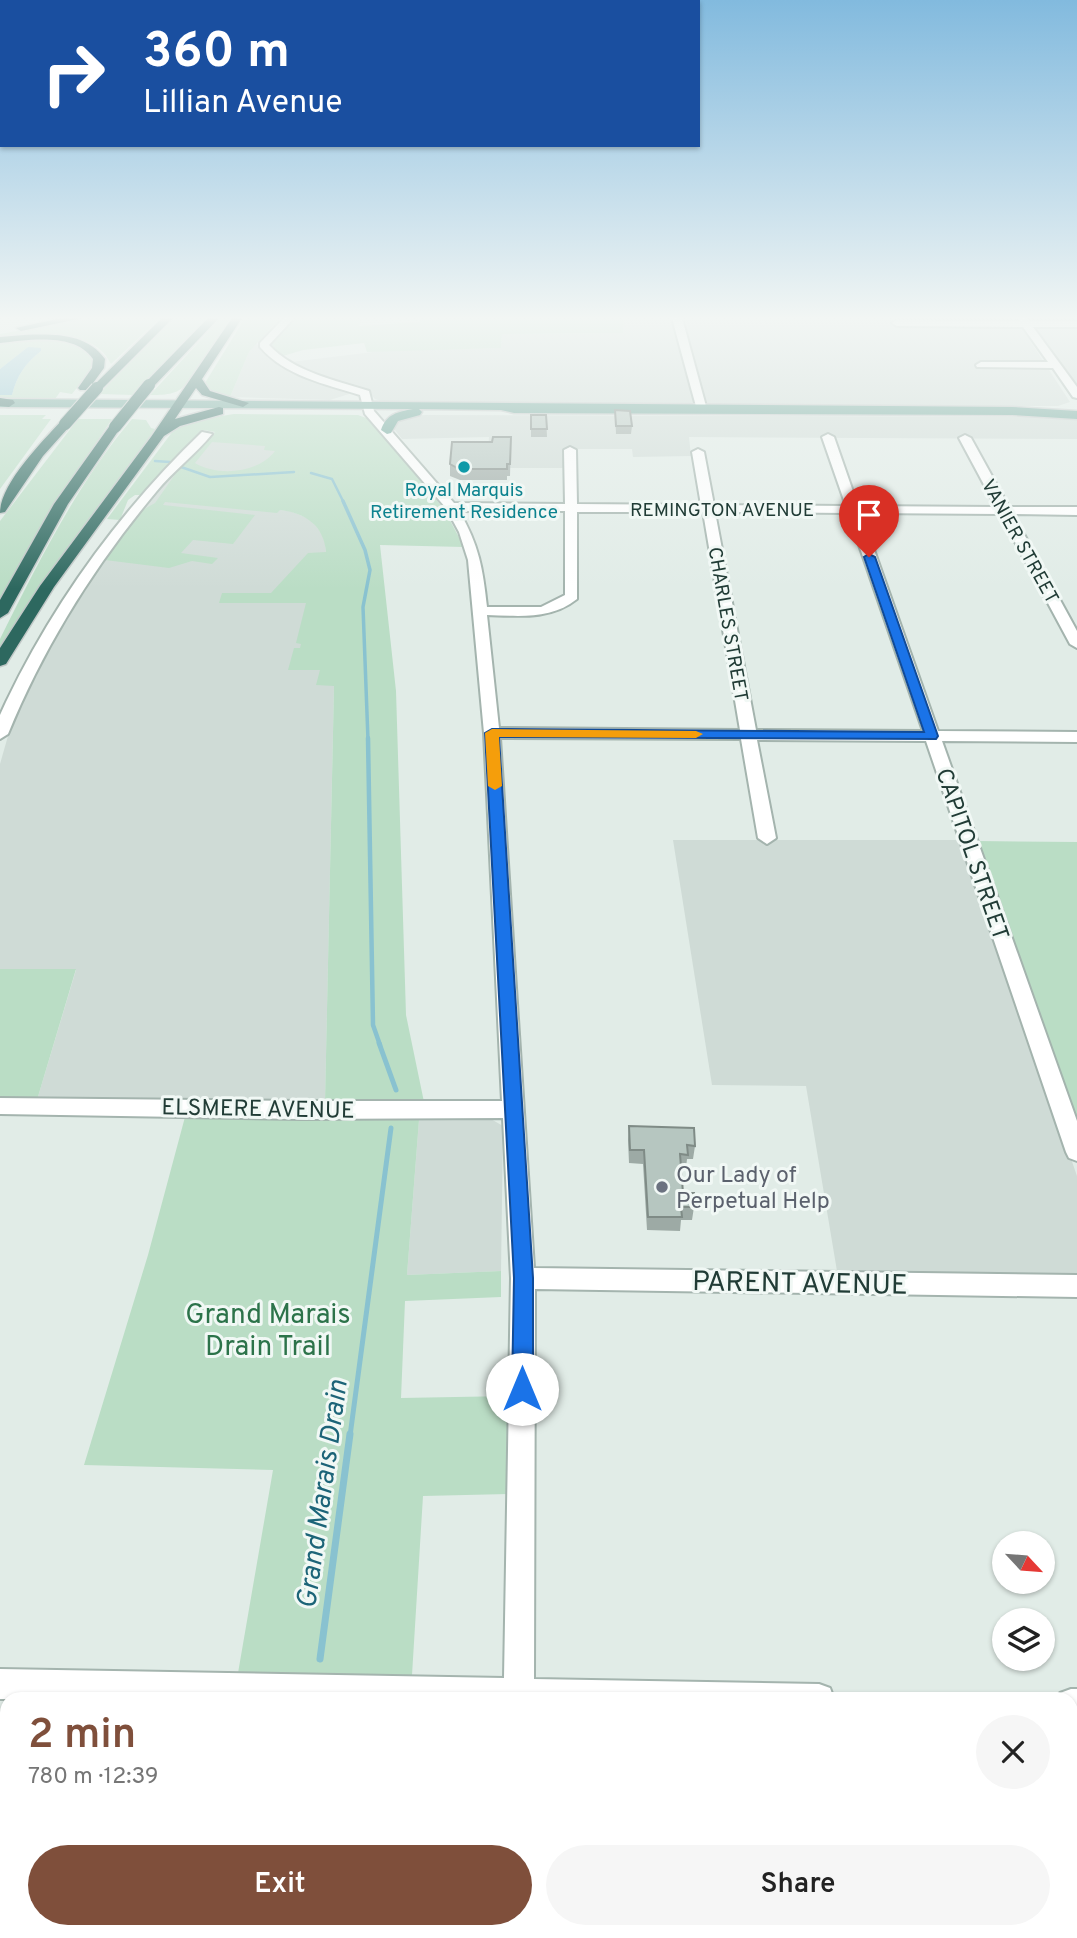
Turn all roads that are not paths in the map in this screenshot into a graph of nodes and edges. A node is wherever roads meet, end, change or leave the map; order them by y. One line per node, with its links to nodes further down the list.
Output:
1 (73, 408): 24 (highway, bridge)
2 (130, 408): 30 (highway, bridge)
3 (177, 408): 19 (highway)
4 (193, 408): 11 (main road)
5 (364, 408): 8 (main road)
6 (393, 408): 8 (main road)
7 (1022, 408): 12 (main road)
8 (368, 409): 11 (main road); 13 (main road); 15 (street)
9 (514, 409): 10 (main road); 13 (main road)
10 (702, 410): 12 (main road)
11 (219, 411): 19 (highway)
12 (1012, 411): 14 (main road)
13 (416, 412): 15 (main road)
14 (1077, 415)
15 (387, 430): 22 (street)
16 (206, 434): 34 (street)
17 (828, 437): 26 (street, CAPITOL STREET)
18 (965, 438): 27 (street, VANIER STREET)
19 (156, 439): 32 (highway)
20 (570, 450): 23 (street)
21 (698, 452): 25 (street, CHARLES STREET)
22 (451, 507): 23 (street, REMINGTON AVENUE); 29 (street)
23 (571, 508): 25 (street, REMINGTON AVENUE); 29 (street)
24 (0, 509)
25 (708, 509): 26 (street, REMINGTON AVENUE); 35 (street, CHARLES STREET)
26 (853, 510): 27 (street, REMINGTON AVENUE); 36 (street, CAPITOL STREET)
27 (1004, 511): 28 (street, REMINGTON AVENUE); 31 (street, VANIER STREET)
28 (1077, 511)
29 (480, 611): 33 (street)
30 (0, 613)
31 (1077, 644)
32 (0, 661)
33 (492, 733): 35 (street); 40 (street)
34 (0, 734)
35 (749, 735): 36 (street); 38 (street, CHARLES STREET)
36 (932, 736): 37 (street); 41 (street, CAPITOL STREET)
37 (1077, 737)
38 (768, 838)
39 (0, 1106): 40 (street, ELSMERE AVENUE)
40 (515, 1109): 42 (street)
41 (1077, 1152)
42 (523, 1278): 43 (street, PARENT AVENUE); 46 (street)
43 (1077, 1286)
44 (0, 1684): 45 (street)
45 (319, 1692)
46 (519, 1692)

